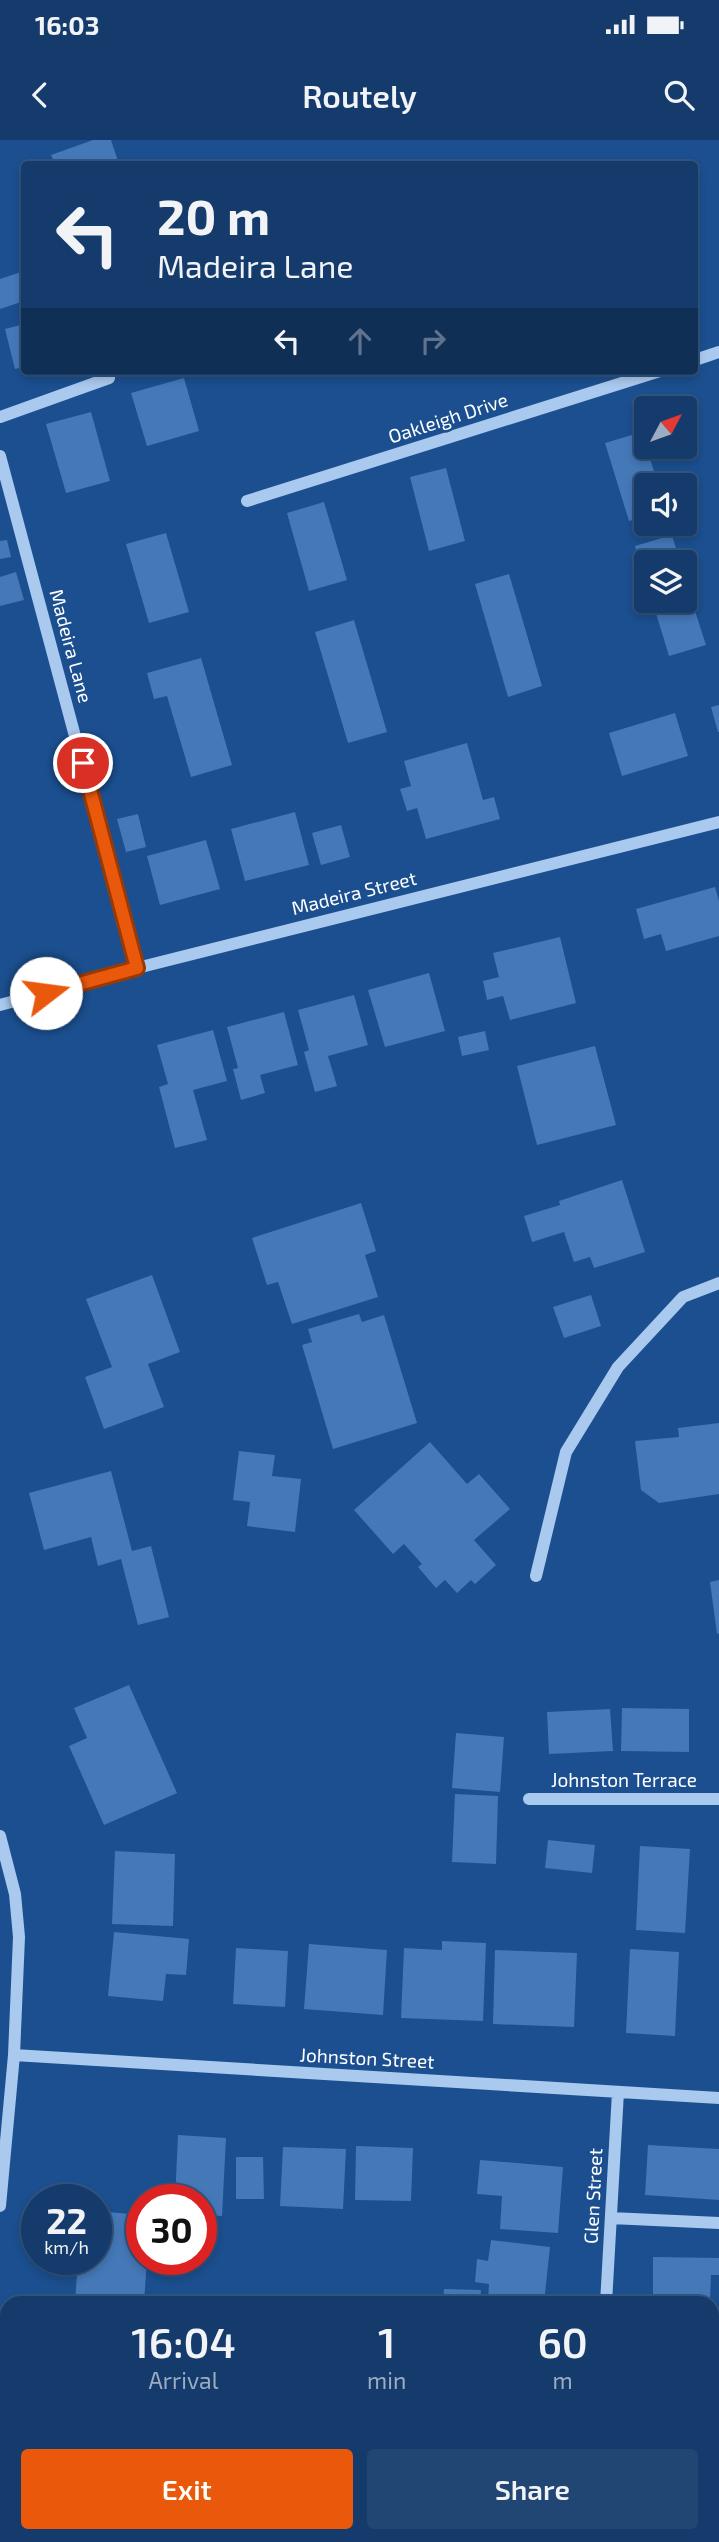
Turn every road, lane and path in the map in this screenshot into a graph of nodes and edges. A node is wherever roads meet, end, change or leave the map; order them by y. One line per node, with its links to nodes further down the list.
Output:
1 (719, 352): 2 (street)
2 (698, 359)
3 (647, 375): 7 (street, Oakleigh Drive)
4 (109, 378): 5 (street)
5 (0, 417)
6 (0, 456): 9 (street, Madeira Lane)
7 (247, 502)
8 (719, 822): 9 (street, Madeira Street)
9 (137, 968): 10 (street, Madeira Street)
10 (0, 1005)
11 (719, 1283): 12 (street)
12 (536, 1576)
13 (719, 1799): 14 (street, Johnston Terrace)
14 (529, 1800)
15 (0, 1836): 16 (street)
16 (2, 1851): 17 (street)
17 (14, 2056): 18 (street, Johnston Street); 20 (street)
18 (618, 2092): 19 (street, Johnston Street); 21 (street, Glen Street)
19 (719, 2098)
20 (0, 2206)
21 (611, 2218): 22 (street); 23 (street, Glen Street)
22 (719, 2223)
23 (606, 2296)

